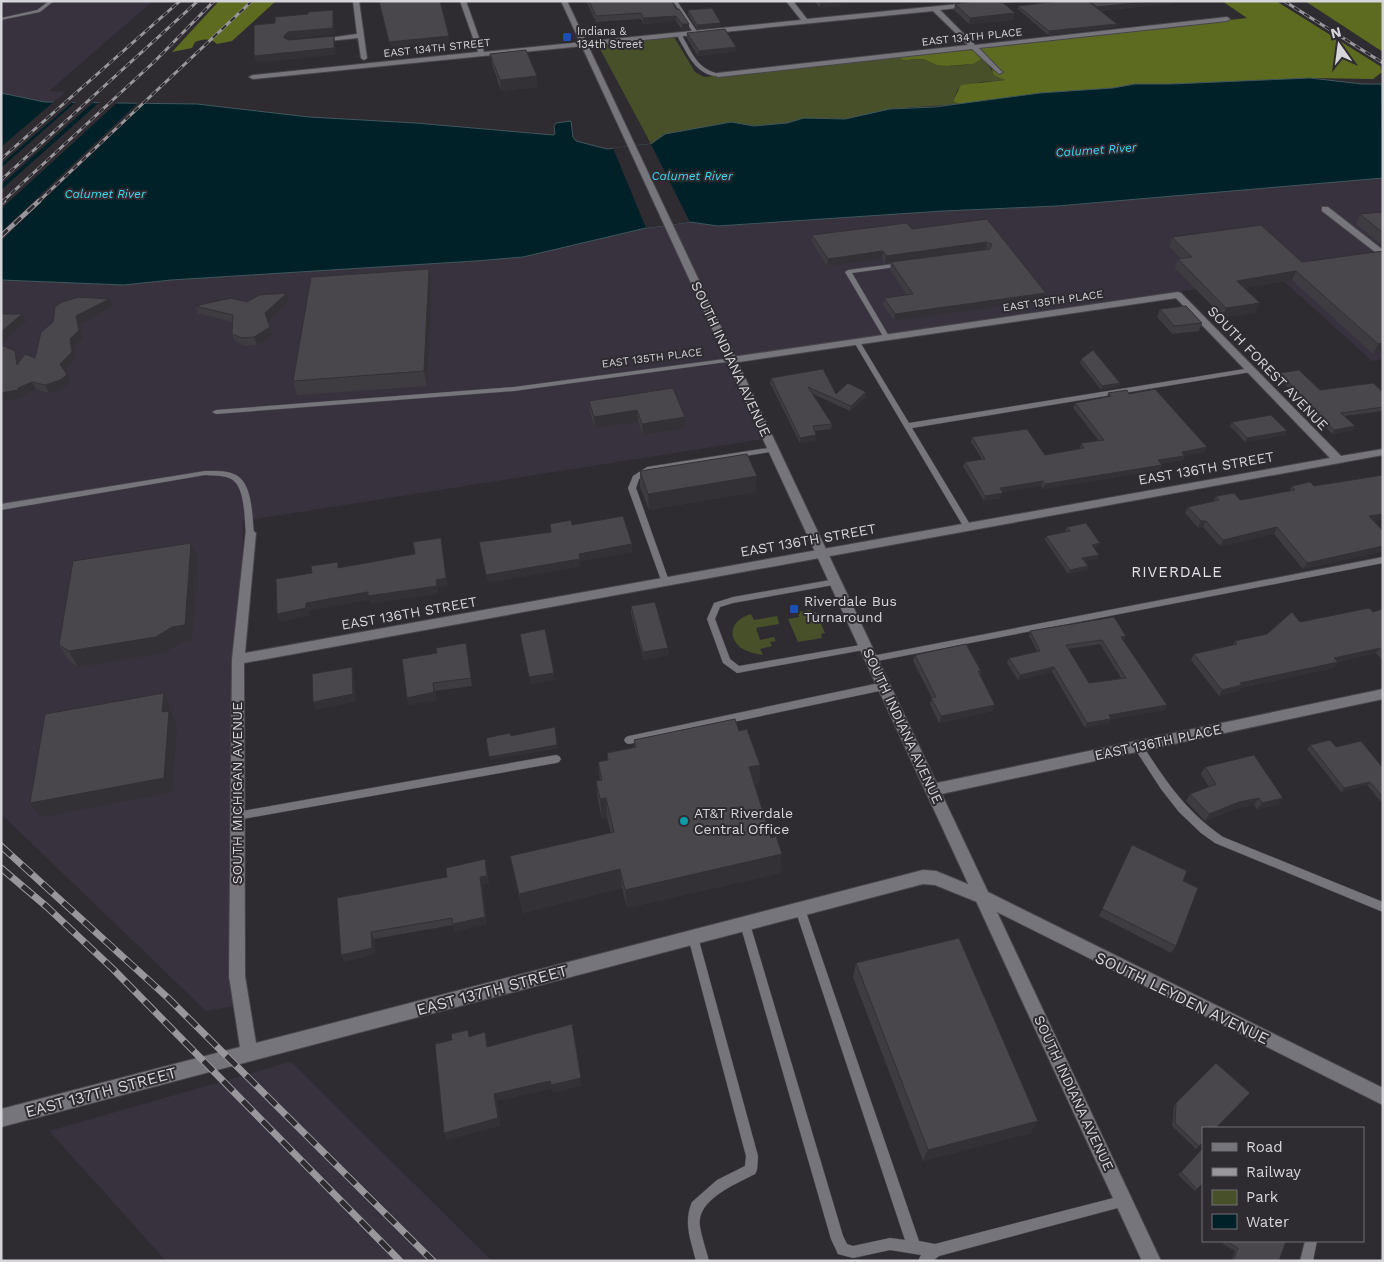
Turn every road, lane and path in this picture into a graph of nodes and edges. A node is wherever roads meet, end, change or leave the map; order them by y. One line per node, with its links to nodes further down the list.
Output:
1 (52, 1): 9 (lane)
2 (356, 1): 14 (street)
3 (463, 1): 18 (street)
4 (564, 1): 16 (street, SOUTH INDIANA AVENUE)
5 (675, 1): 12 (lane)
6 (789, 1): 11 (street)
7 (1011, 1): 8 (street, EAST 134TH STREET)
8 (935, 9): 11 (street, EAST 134TH STREET); 17 (street)
9 (1, 19)
10 (1227, 19): 17 (street, EAST 134TH PLACE)
11 (806, 22): 12 (street, EAST 134TH STREET)
12 (696, 33): 13 (street, EAST 134TH STREET)
13 (679, 35): 16 (street, EAST 134TH STREET); 21 (lane)
14 (361, 36): 15 (street); 19 (street)
15 (308, 41)
16 (584, 44): 18 (street, EAST 134TH STREET); 29 (street, SOUTH INDIANA AVENUE)
17 (974, 47): 20 (street); 21 (street, EAST 134TH PLACE)
18 (482, 55): 22 (street, EAST 134TH STREET)
19 (364, 58)
20 (999, 72)
21 (718, 75)
22 (253, 77)
23 (1325, 209): 24 (street)
24 (1383, 255)
25 (907, 264): 27 (lane)
26 (1178, 295): 27 (street, EAST 135TH PLACE); 30 (street, SOUTH FOREST AVENUE)
27 (886, 338): 28 (street, EAST 135TH PLACE)
28 (857, 342): 29 (street, EAST 135TH PLACE); 32 (lane)
29 (732, 360): 31 (lane, EAST 135TH PLACE); 33 (street, SOUTH INDIANA AVENUE)
30 (1251, 370): 32 (lane); 35 (street, SOUTH FOREST AVENUE)
31 (216, 412)
32 (907, 426): 37 (lane)
33 (774, 450): 39 (street, SOUTH INDIANA AVENUE); 41 (lane)
34 (1383, 452): 35 (street, EAST 136TH STREET)
35 (1338, 460): 37 (street, EAST 136TH STREET)
36 (1, 507): 38 (lane)
37 (967, 526): 39 (street, EAST 136TH STREET)
38 (250, 533): 44 (street, SOUTH MICHIGAN AVENUE)
39 (822, 552): 41 (street, EAST 136TH STREET); 42 (street, SOUTH INDIANA AVENUE)
40 (1383, 560): 43 (lane)
41 (665, 581): 44 (street, EAST 136TH STREET)
42 (836, 582): 43 (street, SOUTH INDIANA AVENUE); 43 (lane)
43 (869, 653): 45 (street, SOUTH INDIANA AVENUE)
44 (238, 659): 51 (street, SOUTH MICHIGAN AVENUE)
45 (884, 686): 47 (lane); 50 (street, SOUTH INDIANA AVENUE)
46 (1383, 694): 48 (street, EAST 136TH PLACE)
47 (629, 740)
48 (1138, 746): 50 (street, EAST 136TH PLACE); 53 (lane)
49 (556, 759): 51 (lane)
50 (932, 790): 52 (street, SOUTH INDIANA AVENUE)
51 (237, 816): 57 (street, SOUTH MICHIGAN AVENUE)
52 (982, 897): 54 (street, EAST 137TH STREET); 58 (street, SOUTH LEYDEN AVENUE); 60 (street, SOUTH INDIANA AVENUE)
53 (1383, 907)
54 (800, 909): 55 (street, EAST 137TH STREET); 62 (lane)
55 (745, 924): 56 (street, EAST 137TH STREET); 62 (lane)
56 (693, 937): 57 (street, EAST 137TH STREET); 64 (lane)
57 (249, 1053): 59 (street, EAST 137TH STREET)
58 (1383, 1097)
59 (1, 1118)
60 (1124, 1201): 63 (lane); 66 (street, SOUTH INDIANA AVENUE)
61 (1311, 1242): 67 (lane)
62 (914, 1247): 63 (lane)
63 (935, 1250): 65 (lane)
64 (703, 1261)
65 (924, 1261)
66 (1152, 1261)
67 (1306, 1261)

